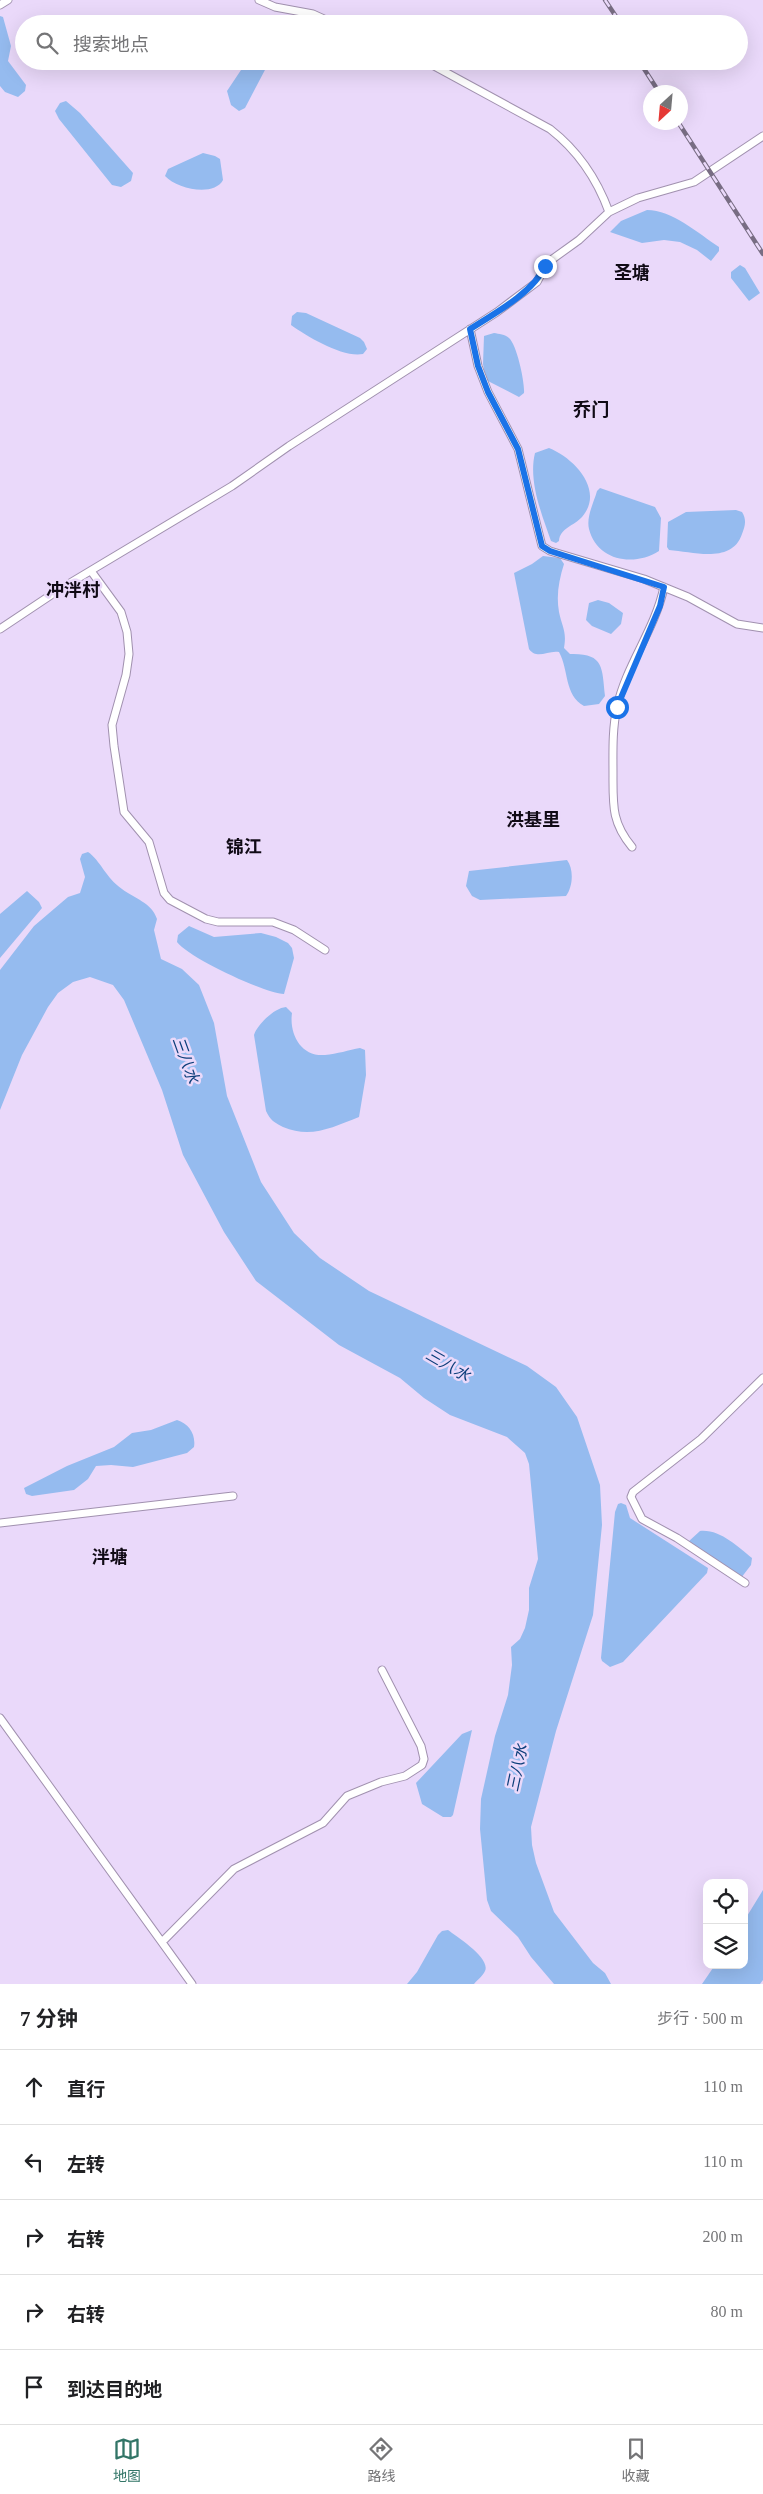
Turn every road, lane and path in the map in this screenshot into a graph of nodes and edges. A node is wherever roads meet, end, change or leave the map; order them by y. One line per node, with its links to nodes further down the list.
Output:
1 (8, 0): 3 (street)
2 (259, 0): 4 (street)
3 (0, 5)
4 (315, 15)
5 (442, 70): 7 (street)
6 (763, 136): 7 (street)
7 (609, 212): 8 (street)
8 (470, 329): 9 (street); 10 (street)
9 (91, 571): 12 (street); 14 (street)
10 (664, 587): 11 (street); 13 (street)
11 (763, 628)
12 (0, 629)
13 (632, 847)
14 (325, 950)
15 (763, 1378): 18 (street)
16 (234, 1496): 17 (street)
17 (0, 1523)
18 (745, 1583)
19 (382, 1670): 21 (street)
20 (0, 1718): 21 (street)
21 (162, 1942): 22 (street)
22 (192, 1984)

